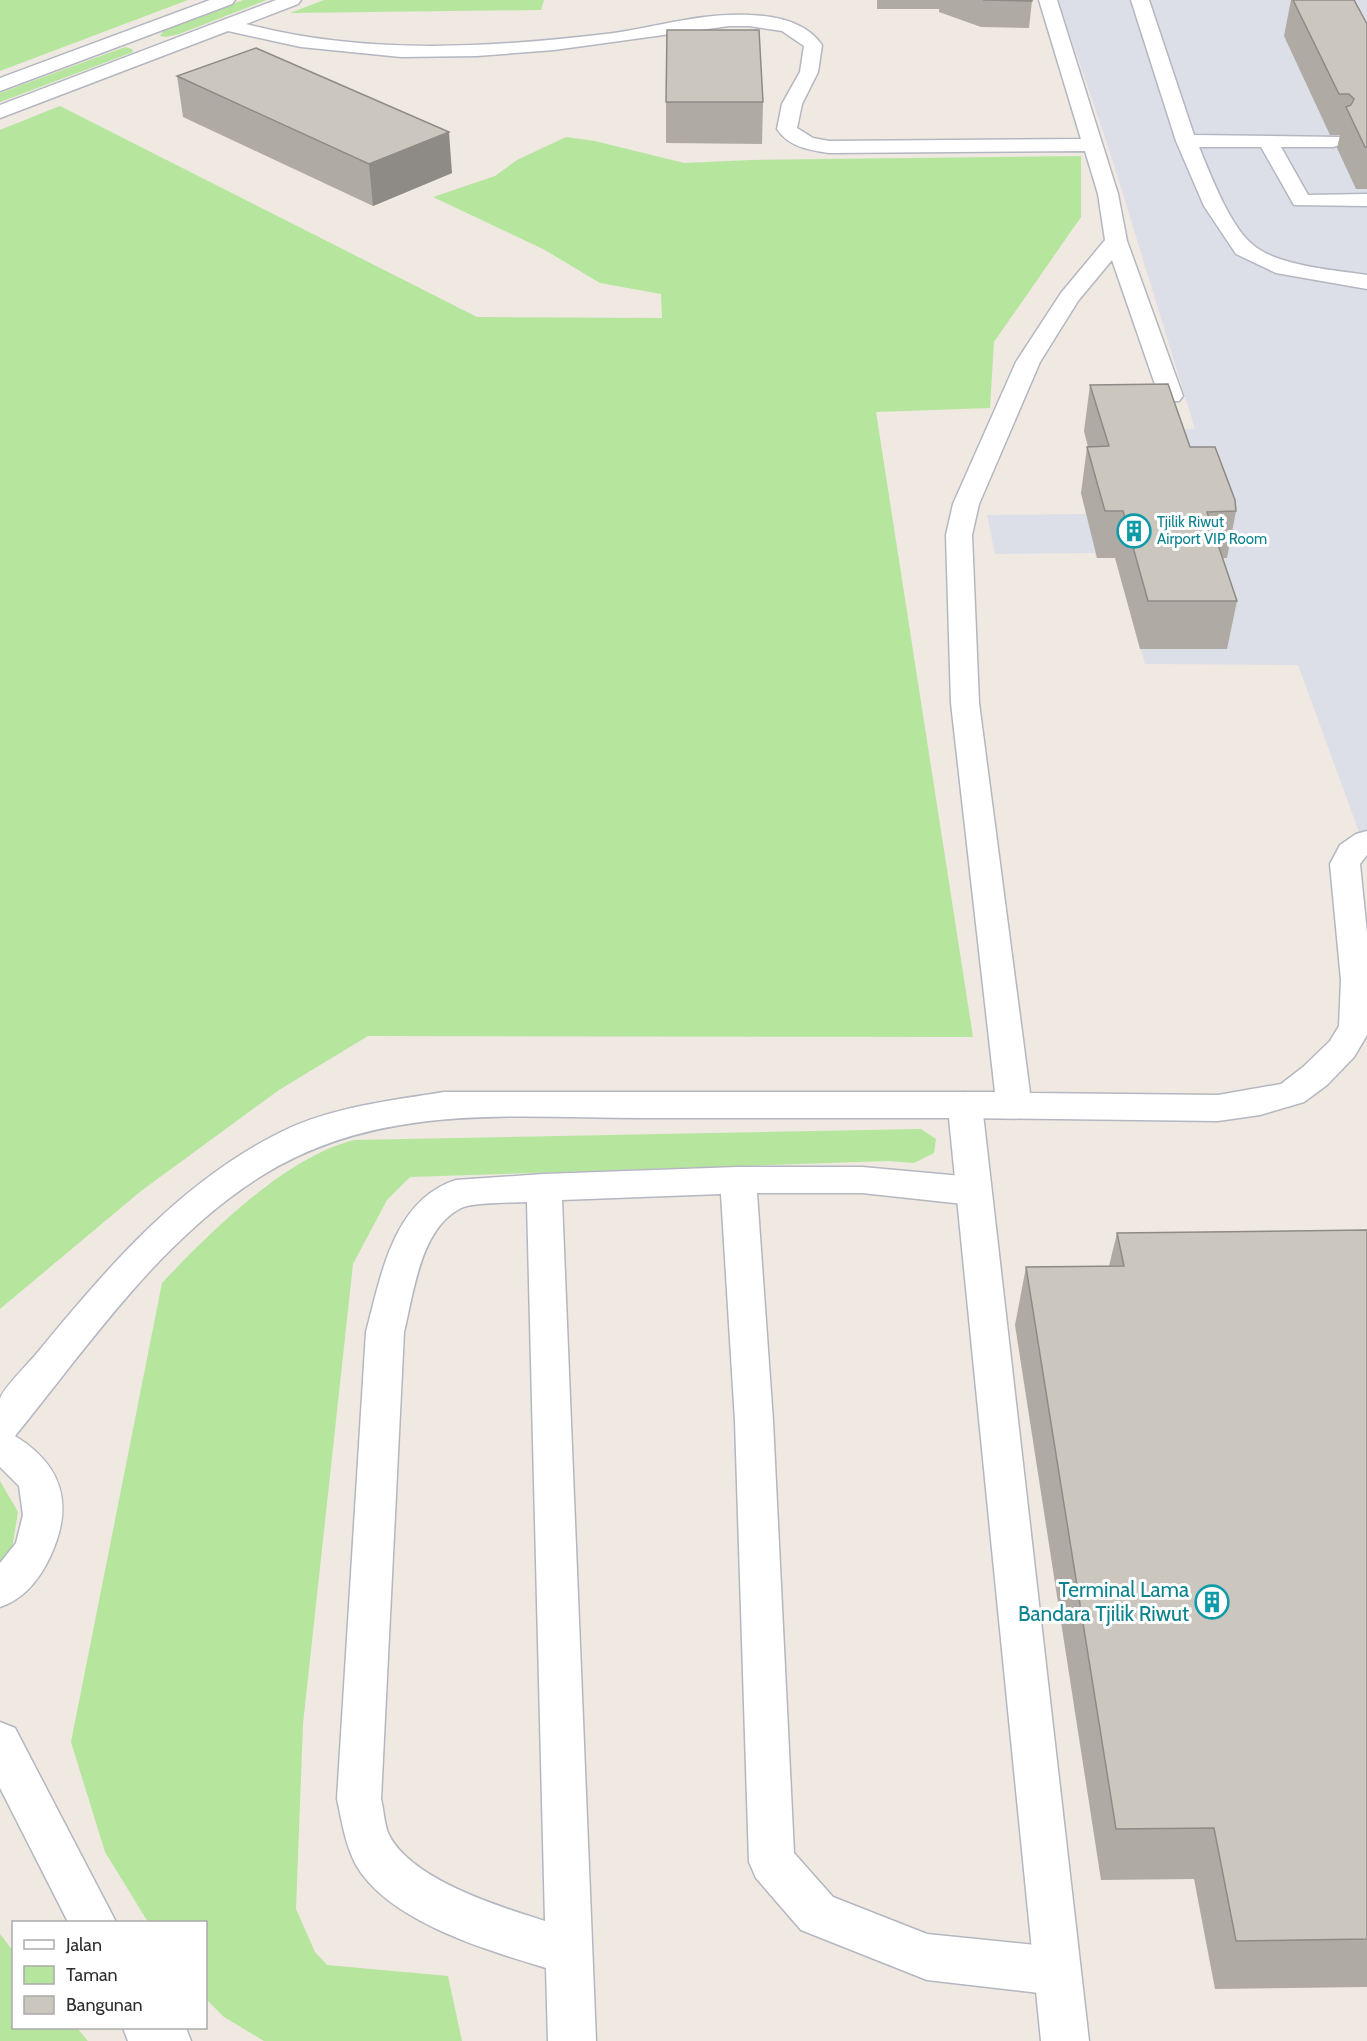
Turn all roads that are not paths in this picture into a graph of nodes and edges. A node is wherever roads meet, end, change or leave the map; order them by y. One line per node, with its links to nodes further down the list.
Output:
1 (226, 0): 6 (main road)
2 (292, 0): 5 (main road)
3 (1048, 0): 13 (main road)
4 (1140, 0): 10 (main road)
5 (228, 25): 7 (main road); 13 (main road)
6 (129, 37): 7 (main road); 8 (main road)
7 (164, 49): 9 (main road)
8 (0, 85)
9 (0, 112)
10 (1185, 141): 11 (main road); 16 (main road)
11 (1268, 141): 12 (main road); 14 (main road)
12 (1333, 141)
13 (1093, 145): 15 (main road)
14 (1367, 200)
15 (1116, 241): 17 (main road); 20 (main road)
16 (1367, 282)
17 (1171, 396)
18 (1367, 841): 20 (main road)
19 (965, 1105): 20 (main road); 23 (main road); 24 (main road)
20 (1014, 1105)
21 (738, 1180): 22 (main road); 23 (main road); 30 (main road)
22 (544, 1187): 29 (main road); 29 (main road)
23 (973, 1191): 30 (main road)
24 (0, 1426)
25 (0, 1447): 26 (main road)
26 (0, 1589)
27 (0, 1743): 28 (main road)
28 (92, 1921)
29 (571, 1953): 33 (main road)
30 (1056, 1971): 34 (main road)
31 (149, 2029): 32 (main road)
32 (167, 2041)
33 (572, 2041)
34 (1065, 2041)

